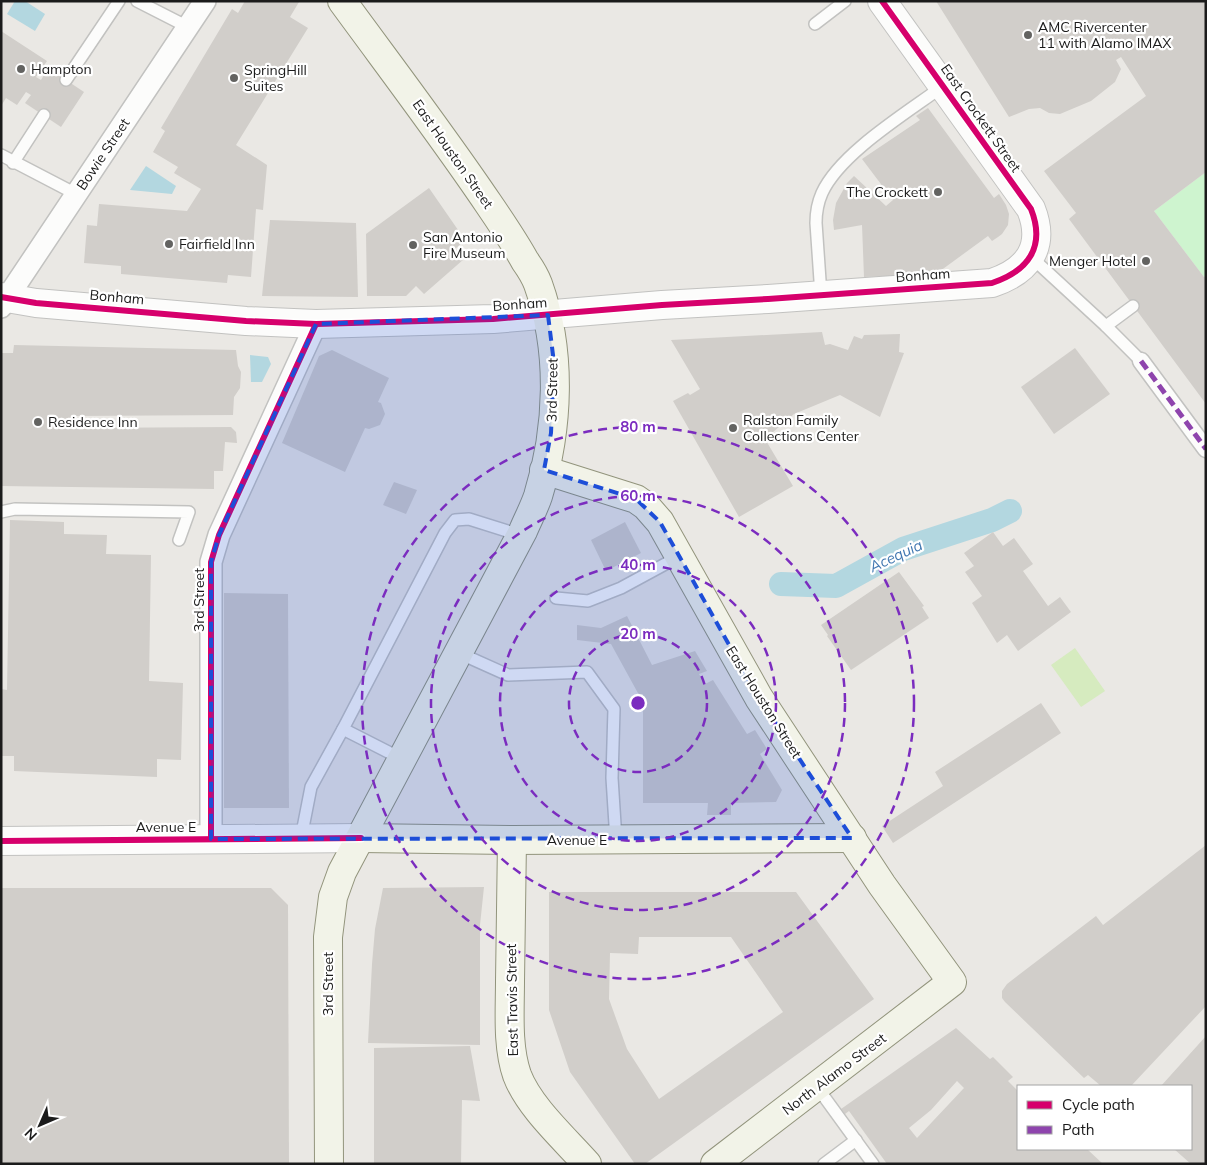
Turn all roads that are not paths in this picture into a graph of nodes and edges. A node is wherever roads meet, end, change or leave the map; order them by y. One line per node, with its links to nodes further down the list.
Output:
1 (119, 1): 11 (lane)
2 (137, 1): 9 (lane)
3 (204, 1): 9 (street, Bowie Street)
4 (342, 1): 10 (main road, East Houston Street)
5 (361, 1): 10 (main road)
6 (846, 1): 8 (lane)
7 (882, 1): 12 (street, East Crockett Street)
8 (815, 24)
9 (188, 27): 16 (street, Bowie Street)
10 (376, 48): 21 (main road, East Houston Street)
11 (66, 80)
12 (943, 86): 17 (street, East Crockett Street); 18 (lane)
13 (44, 116): 15 (lane)
14 (1, 155): 15 (lane)
15 (13, 162): 16 (lane)
16 (76, 194): 19 (street, Bowie Street)
17 (1030, 256): 18 (street, Bonham); 23 (lane)
18 (821, 296): 21 (street, Bonham)
19 (3, 301): 22 (street, Bonham)
20 (1133, 306): 23 (lane)
21 (548, 315): 22 (street, Bonham); 26 (main road, 3rd Street)
22 (316, 324): 38 (street, 3rd Street)
23 (1106, 326): 24 (lane)
24 (1141, 361): 25 (street)
25 (1206, 449)
26 (544, 470): 28 (main road, 3rd Street); 30 (main road, East Houston Street)
27 (1, 512): 29 (lane)
28 (520, 535): 32 (main road, 3rd Street); 33 (lane)
29 (180, 540)
30 (680, 556): 31 (lane); 37 (main road, East Houston Street)
31 (556, 598)
32 (458, 653): 34 (main road, 3rd Street); 40 (lane)
33 (343, 729): 34 (lane); 35 (lane)
34 (402, 759): 36 (main road, 3rd Street)
35 (301, 838): 36 (street, Avenue E); 38 (street, Avenue E)
36 (361, 838): 39 (main road, Avenue E); 46 (main road, 3rd Street)
37 (852, 838): 40 (main road, Avenue E); 42 (main road, East Houston Street)
38 (211, 839): 41 (street, Avenue E)
39 (512, 840): 40 (main road, Avenue E); 47 (main road, East Travis Street)
40 (616, 840)
41 (1, 841)
42 (952, 982): 43 (main road, North Alamo Street)
43 (817, 1087): 44 (lane); 45 (main road, North Alamo Street)
44 (856, 1140): 48 (lane); 49 (lane)
45 (725, 1161)
46 (329, 1164)
47 (587, 1164)
48 (824, 1164)
49 (873, 1164)

